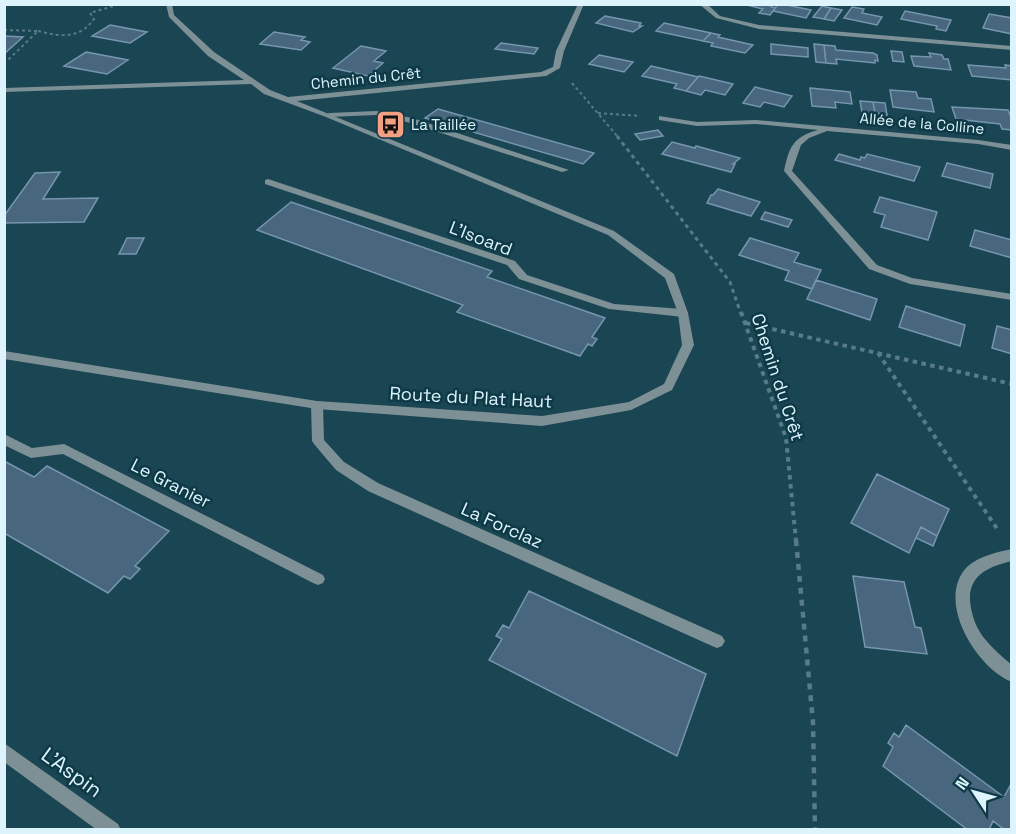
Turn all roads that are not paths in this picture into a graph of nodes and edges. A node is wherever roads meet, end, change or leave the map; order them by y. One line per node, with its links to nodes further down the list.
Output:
1 (169, 4): 5 (street, Route du Plat Haut)
2 (580, 4): 7 (street, Chemin du Crêt)
3 (702, 4): 4 (street)
4 (1011, 48)
5 (251, 82): 6 (street); 7 (street, Route du Plat Haut)
6 (4, 90)
7 (285, 99): 8 (street, Route du Plat Haut)
8 (329, 115): 12 (street); 15 (street, Route du Plat Haut)
9 (662, 118): 10 (street, Allée de la Colline)
10 (829, 129): 11 (street, Allée de la Colline); 14 (street, Allée de la Colline)
11 (1011, 148)
12 (565, 170)
13 (268, 182): 15 (street, L'Isoard)
14 (1011, 297)
15 (683, 313): 17 (street, Route du Plat Haut)
16 (4, 355): 17 (street, Route du Plat Haut)
17 (317, 405): 21 (street, La Forclaz)
18 (4, 439): 20 (street, Le Granier)
19 (1011, 555): 22 (street)
20 (318, 579)
21 (717, 641)
22 (1011, 675)
23 (4, 751): 24 (street, L'Aspin)
24 (112, 830)

